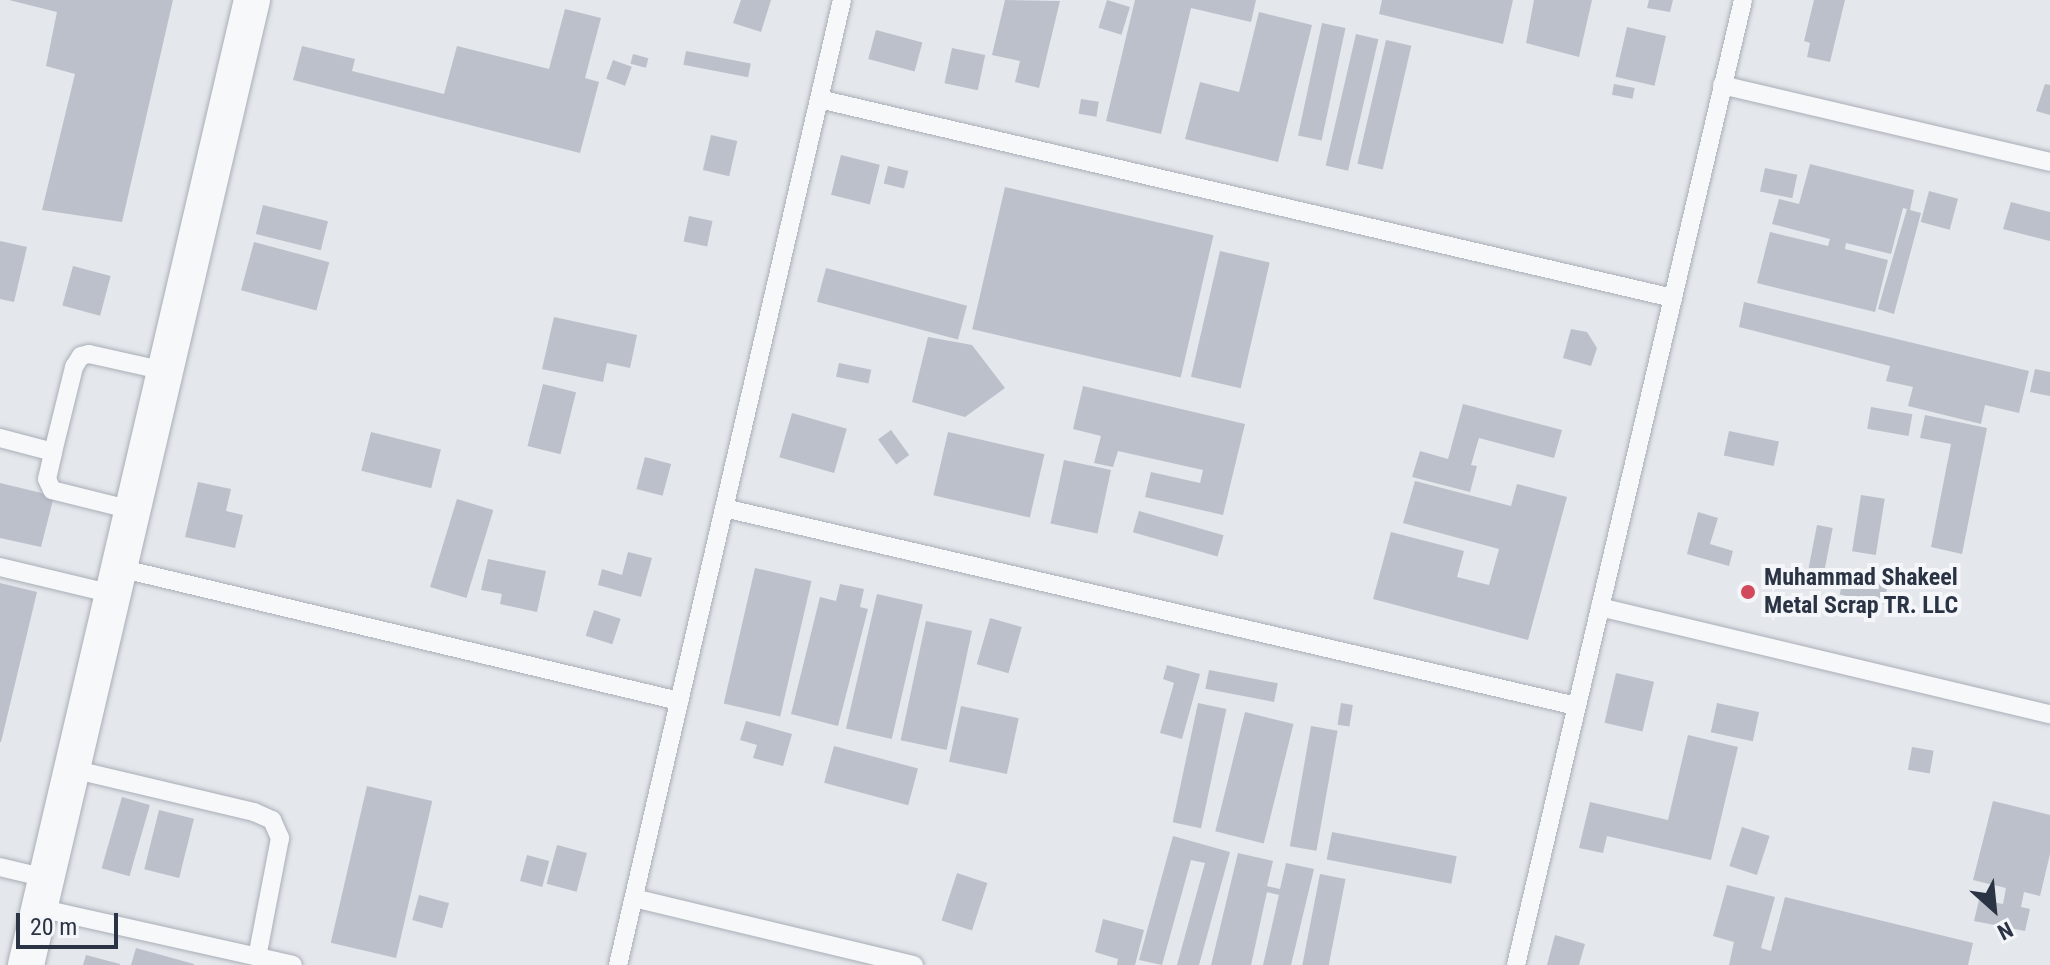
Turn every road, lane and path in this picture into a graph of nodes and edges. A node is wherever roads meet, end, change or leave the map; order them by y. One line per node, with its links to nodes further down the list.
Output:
1 (252, 0): 8 (street)
2 (842, 0): 5 (lane)
3 (1743, 0): 4 (lane)
4 (1722, 85): 6 (lane); 7 (lane)
5 (819, 99): 7 (lane); 11 (lane)
6 (2050, 162)
7 (1673, 298): 15 (lane)
8 (165, 371): 10 (lane); 12 (street)
9 (0, 438): 10 (lane)
10 (53, 452): 12 (lane)
11 (724, 508): 16 (lane); 17 (lane)
12 (132, 510): 14 (street)
13 (0, 567): 14 (lane)
14 (116, 581): 16 (lane); 19 (street)
15 (1600, 607): 17 (lane); 18 (lane)
16 (679, 701): 22 (lane)
17 (1576, 706): 28 (lane)
18 (2050, 714)
19 (72, 769): 21 (street); 23 (lane)
20 (0, 867): 21 (lane)
21 (43, 893): 23 (lane); 24 (street)
22 (634, 898): 26 (lane); 27 (lane)
23 (257, 957): 25 (lane)
24 (26, 965)
25 (293, 965)
26 (618, 965)
27 (914, 965)
28 (1516, 965)

